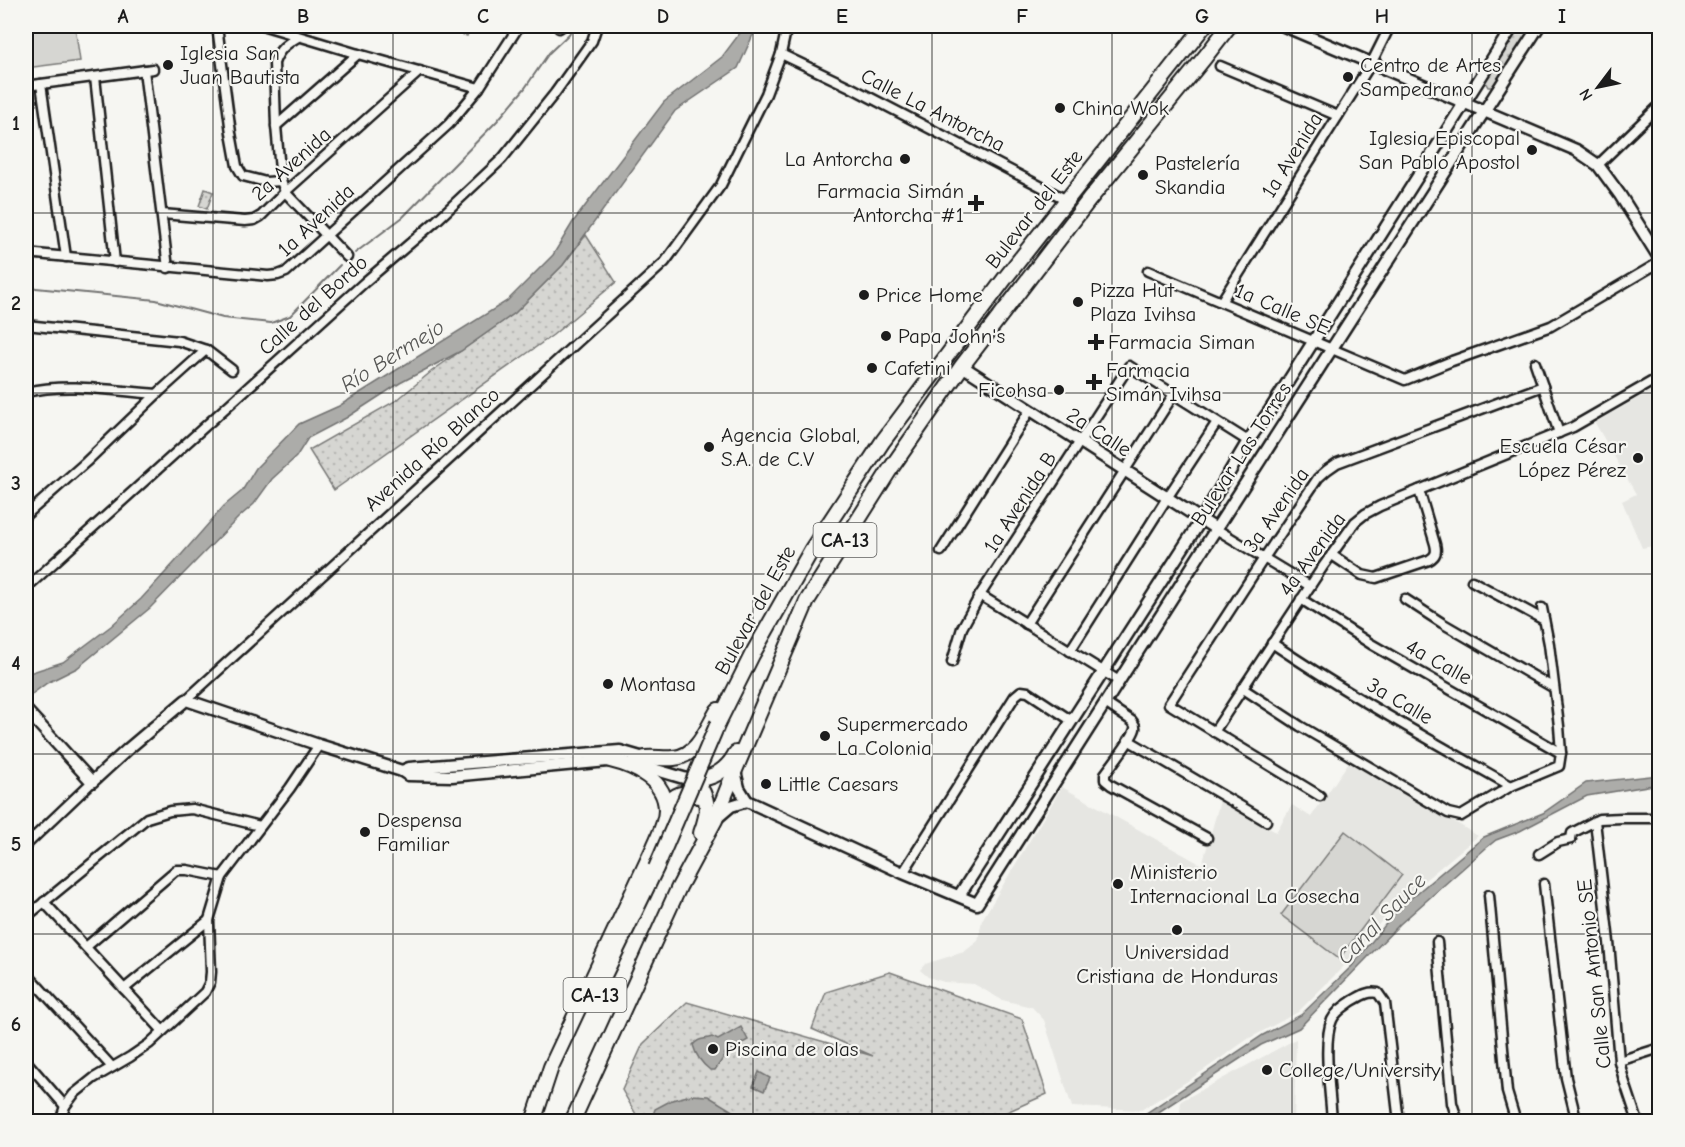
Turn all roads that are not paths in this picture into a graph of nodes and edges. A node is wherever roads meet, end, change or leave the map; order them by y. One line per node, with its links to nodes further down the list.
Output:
1 (217, 26): 32 (street)
2 (265, 26): 13 (street)
3 (519, 26): 25 (street, 1a Avenida)
4 (597, 26): 74 (street, Calle del Bordo)
5 (787, 26): 16 (street, Avenida Río Blanco)
6 (1204, 26): 34 (highway, Bulevar del Este / CA-13)
7 (1229, 26): 14 (highway, Bulevar del Este / CA-13)
8 (1241, 26): 14 (highway)
9 (1284, 26): 17 (street)
10 (1390, 26): 17 (street, 1a Avenida)
11 (1514, 26): 26 (street, Bulevar Las Torres)
12 (1539, 26): 28 (street, Bulevar Las Torres)
13 (298, 37): 15 (street); 30 (street)
14 (1218, 40): 50 (highway, Bulevar del Este / CA-13)
15 (358, 54): 21 (street); 30 (street)
16 (781, 54): 34 (street, Calle La Antorcha); 89 (street, Avenida Río Blanco)
17 (1372, 62): 26 (street); 29 (street, 1a Avenida)
18 (1220, 66): 29 (street)
19 (153, 69): 20 (street)
20 (144, 70): 22 (street); 35 (street)
21 (420, 71): 25 (street); 33 (street, 2a Avenida)
22 (95, 76): 23 (street); 41 (street)
23 (41, 84): 24 (street); 38 (street)
24 (26, 86)
25 (479, 88): 36 (street, 1a Avenida)
26 (1465, 103): 28 (street); 46 (street, Bulevar Las Torres)
27 (1659, 105): 31 (street)
28 (1484, 111): 31 (street); 47 (street, Bulevar Las Torres)
29 (1338, 116): 44 (street, 1a Avenida)
30 (276, 126): 32 (street)
31 (1598, 165): 40 (street)
32 (281, 181): 33 (street)
33 (285, 192): 35 (street, 2a Avenida); 36 (street)
34 (1067, 200): 60 (highway, Bulevar del Este / CA-13)
35 (162, 214): 42 (street)
36 (326, 235): 39 (street); 42 (street, 1a Avenida)
37 (26, 253): 38 (street, 1a Avenida)
38 (66, 257): 41 (street, 1a Avenida)
39 (347, 257)
40 (1659, 261): 47 (street, 1a Calle SE)
41 (115, 262): 42 (street, 1a Avenida)
42 (168, 268)
43 (1148, 271): 44 (street, 1a Calle SE)
44 (1221, 302): 46 (street, 1a Calle SE)
45 (26, 325): 48 (street)
46 (1314, 342): 47 (street, 1a Calle SE); 61 (street, Bulevar Las Torres)
47 (1332, 349): 68 (street, Bulevar Las Torres)
48 (206, 350): 51 (street); 55 (street)
49 (1535, 363): 53 (street)
50 (962, 366): 57 (street, 2a Calle); 80 (highway, Bulevar del Este / CA-13)
51 (232, 370)
52 (1659, 377): 59 (street, 4a Avenida)
53 (1543, 386): 59 (street); 71 (street, 3a Avenida)
54 (26, 392): 55 (street)
55 (157, 394): 66 (street)
56 (1174, 394): 58 (street); 62 (street, 1a Avenida B); 63 (street)
57 (1030, 410): 62 (street, 2a Calle); 69 (street)
58 (1217, 422): 61 (street); 65 (street)
59 (1559, 433): 64 (street, 4a Avenida)
60 (883, 441): 97 (highway); 137 (highway, Bulevar del Este / CA-13, bridge)
61 (1248, 441): 67 (street, Bulevar Las Torres)
62 (1080, 442): 63 (street, 2a Calle); 75 (street, 1a Avenida B)
63 (1125, 471): 65 (street, 2a Calle); 81 (street)
64 (1419, 490): 70 (street, 4a Avenida); 70 (street)
65 (1167, 498): 67 (street, 2a Calle); 83 (street)
66 (26, 515)
67 (1201, 520): 68 (street, 2a Calle); 85 (street, Bulevar Las Torres)
68 (1216, 529): 71 (street); 86 (street, Bulevar Las Torres)
69 (941, 551)
70 (1332, 555): 73 (street, 4a Avenida)
71 (1264, 558): 73 (street); 93 (street, 3a Avenida)
72 (1472, 581): 79 (street)
73 (1310, 586): 76 (street, 4a Avenida)
74 (26, 588)
75 (980, 596): 81 (street); 84 (street, 1a Avenida B)
76 (1301, 599): 82 (street, 4a Avenida); 96 (street, 4a Calle)
77 (1405, 599): 88 (street)
78 (1542, 608): 79 (street)
79 (1544, 620): 88 (street)
80 (798, 623): 99 (highway, Bulevar del Este / CA-13); 101 (highway)
81 (1026, 624): 83 (street)
82 (1272, 643): 87 (street, 4a Avenida); 103 (street, 3a Calle)
83 (1070, 651): 85 (street)
84 (952, 662)
85 (1104, 672): 86 (street); 92 (street, Bulevar Las Torres)
86 (1119, 681): 90 (street, Bulevar Las Torres)
87 (1242, 688): 93 (street, 4a Avenida); 103 (street)
88 (1554, 688): 96 (street)
89 (186, 700): 95 (street); 102 (street, Avenida Río Blanco)
90 (1105, 703): 94 (street); 121 (street, Bulevar Las Torres)
91 (26, 710): 102 (street)
92 (1072, 721): 116 (street); 121 (street, Bulevar Las Torres)
93 (1214, 732): 104 (street)
94 (1128, 740): 110 (street); 113 (street)
95 (319, 745): 100 (street); 112 (street)
96 (1561, 753): 103 (street)
97 (645, 758): 100 (street); 101 (street)
98 (610, 760): 100 (street); 101 (street); 107 (highway)
99 (735, 770): 105 (street); 109 (highway, Bulevar del Este / CA-13)
100 (402, 771)
101 (694, 779): 106 (highway)
102 (92, 782): 114 (street, Avenida Río Blanco)
103 (1511, 786)
104 (1320, 796)
105 (747, 801): 109 (street); 116 (street)
106 (708, 806): 107 (highway); 119 (highway)
107 (666, 807): 137 (highway)
108 (1659, 818): 111 (street)
109 (715, 820): 119 (highway, Bulevar del Este / CA-13)
110 (1266, 821)
111 (1595, 821): 115 (street); 132 (street, Calle San Antonio SE)
112 (260, 826): 117 (street); 122 (street)
113 (1207, 838)
114 (26, 844)
115 (1539, 854)
116 (906, 868): 121 (street)
117 (222, 877): 124 (street); 126 (street)
118 (1544, 884): 143 (street)
119 (679, 887): 138 (highway, Bulevar del Este / CA-13)
120 (1489, 895): 142 (street)
121 (959, 896)
122 (44, 902): 123 (street); 126 (street)
123 (26, 917)
124 (209, 920): 128 (street); 129 (street)
125 (1437, 942): 141 (street)
126 (86, 947): 128 (street)
127 (26, 973): 133 (street)
128 (124, 989): 129 (street)
129 (162, 1030): 133 (street)
130 (1659, 1048): 132 (street)
131 (26, 1061): 134 (street)
132 (1619, 1061): 144 (street, Calle San Antonio SE)
133 (112, 1066): 135 (street)
134 (29, 1072): 135 (street)
135 (65, 1106): 136 (street)
136 (60, 1122)
137 (534, 1122)
138 (572, 1122)
139 (1332, 1122): 140 (street)
140 (1399, 1122)
141 (1458, 1122)
142 (1516, 1122)
143 (1577, 1122)
144 (1638, 1122)

